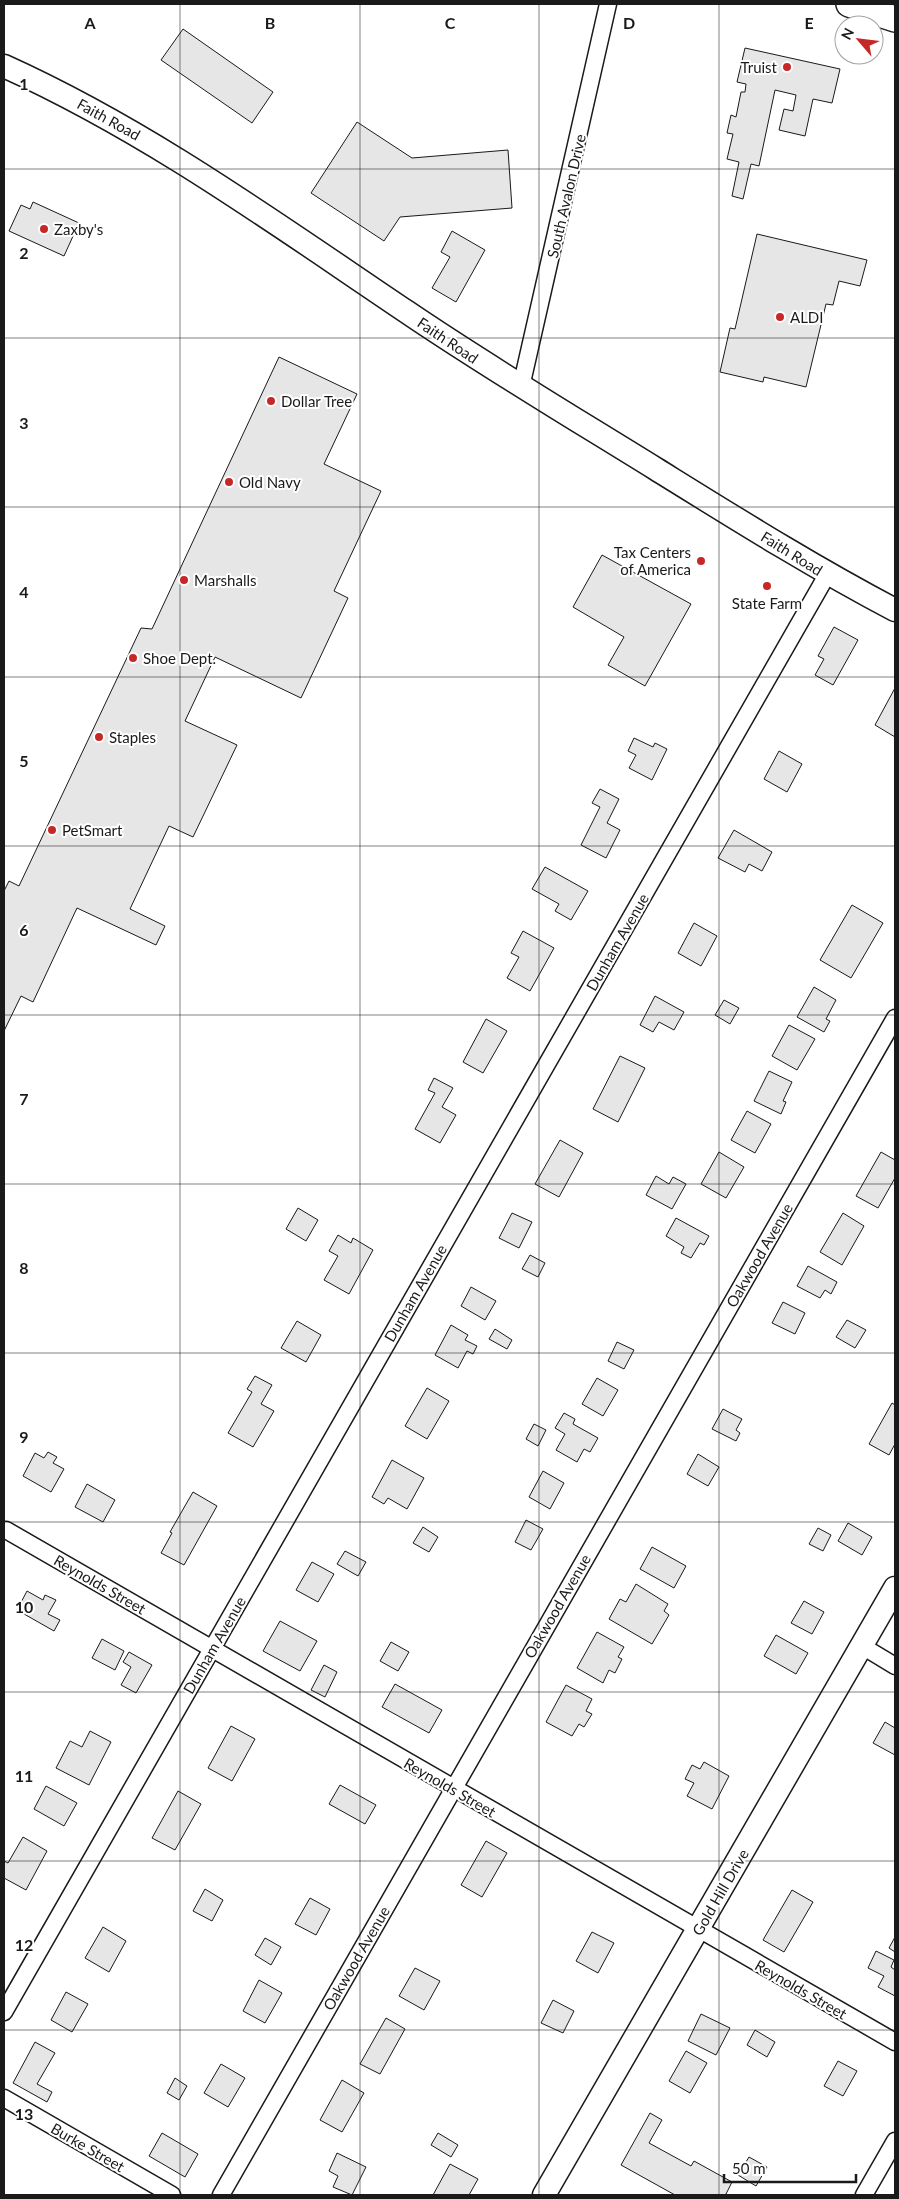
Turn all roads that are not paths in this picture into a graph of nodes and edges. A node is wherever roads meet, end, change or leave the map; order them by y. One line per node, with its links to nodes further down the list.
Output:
1 (608, 4): 5 (street, South Avalon Drive)
2 (849, 4): 3 (main road)
3 (895, 18)
4 (4, 66): 5 (main road, Faith Road)
5 (521, 387): 6 (main road, Faith Road)
6 (827, 575): 7 (main road, Faith Road); 12 (street, Dunham Avenue)
7 (895, 610)
8 (895, 1018): 14 (street, Oakwood Avenue)
9 (6, 1530): 12 (street, Reynolds Street)
10 (895, 1588): 11 (main road, Gold Hill Drive)
11 (862, 1646): 13 (street); 15 (main road, Gold Hill Drive)
12 (212, 1648): 14 (street, Reynolds Street); 16 (street, Dunham Avenue)
13 (895, 1666)
14 (452, 1789): 15 (street, Reynolds Street); 21 (street, Oakwood Avenue)
15 (697, 1930): 17 (street, Reynolds Street); 22 (main road, Gold Hill Drive)
16 (4, 2012)
17 (895, 2042)
18 (4, 2098): 20 (street, Burke Street)
19 (895, 2141): 23 (street)
20 (172, 2195)
21 (221, 2195)
22 (544, 2195)
23 (864, 2195)

